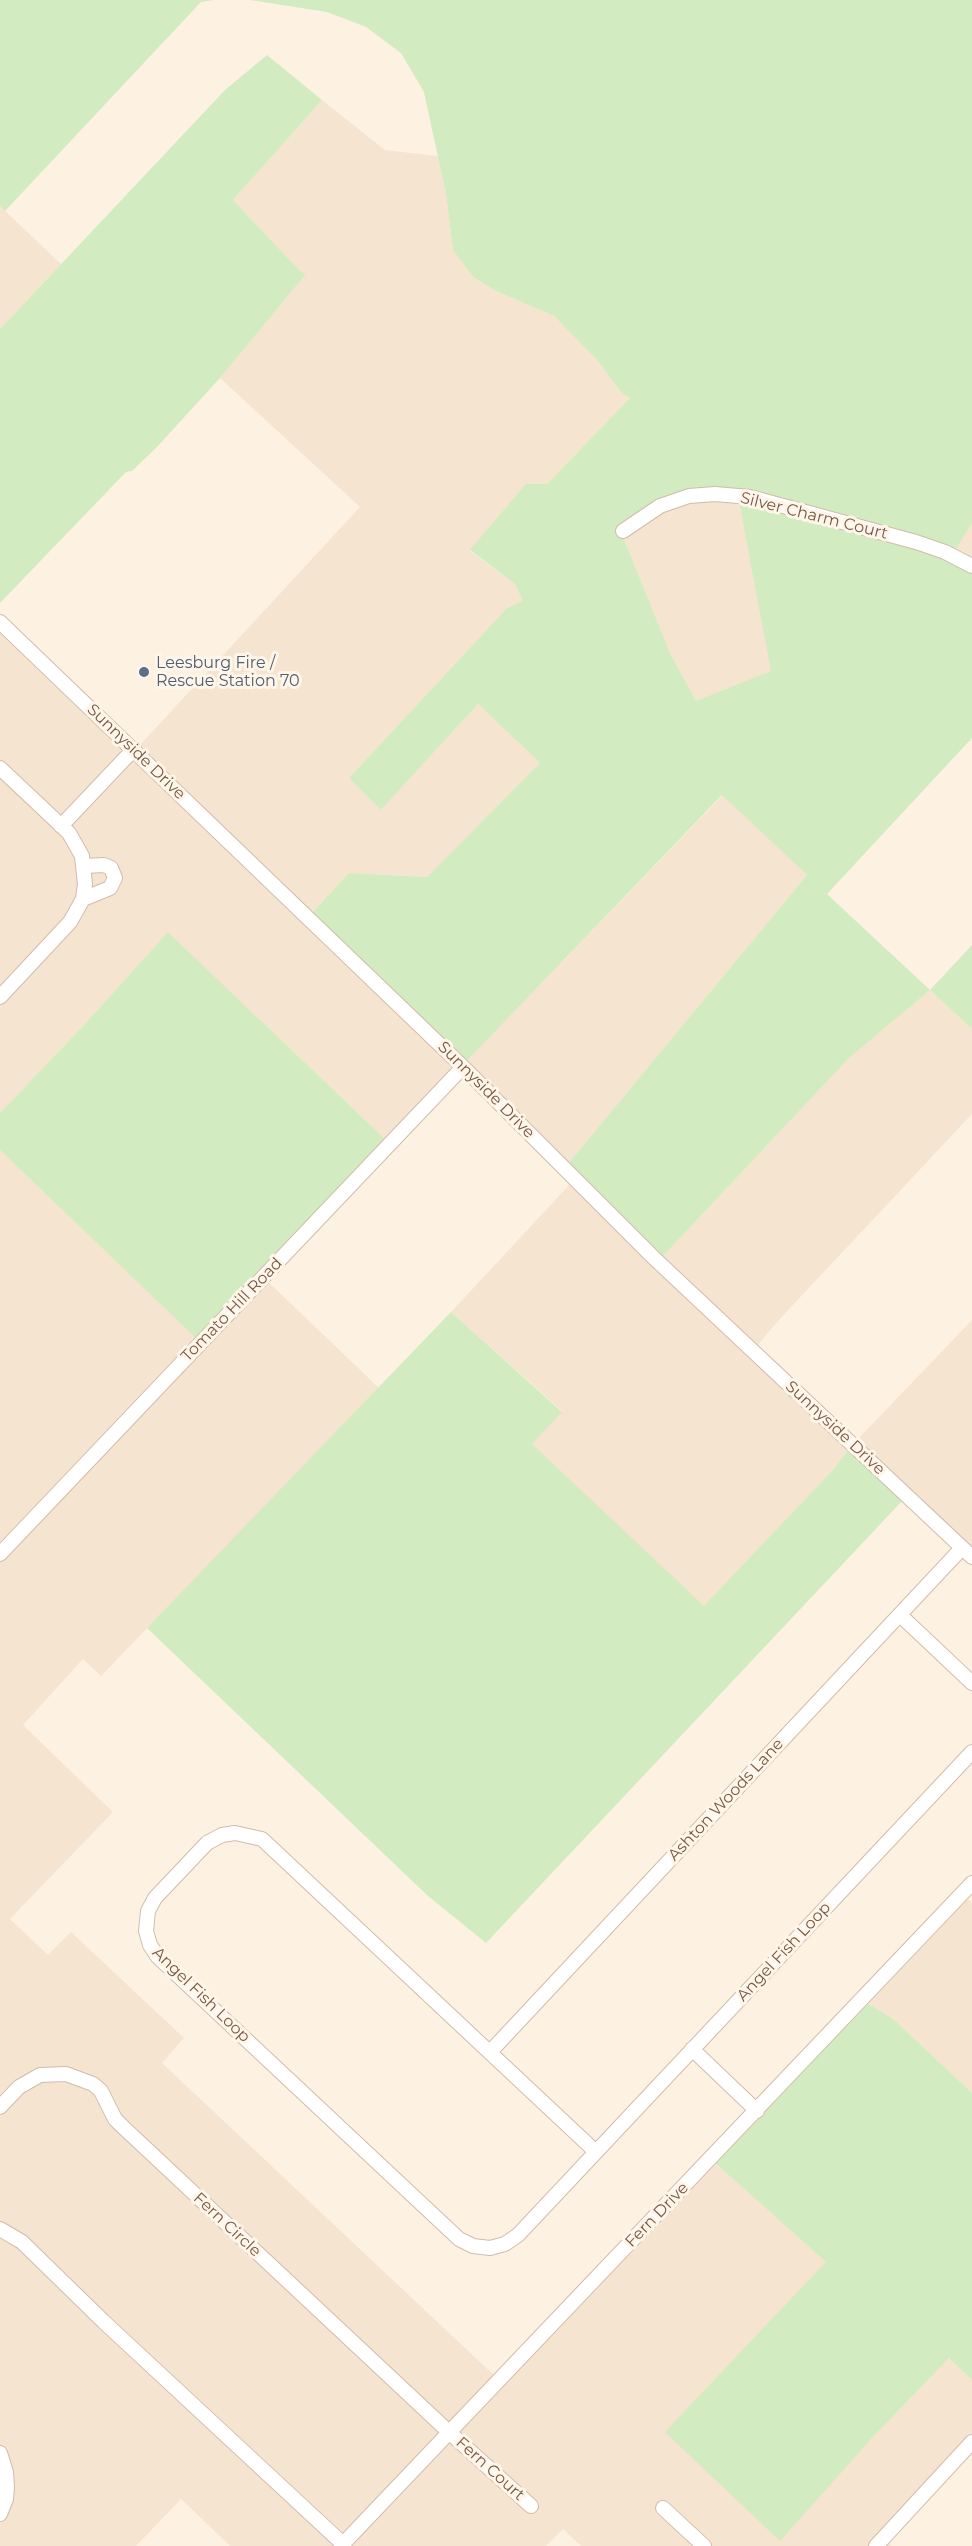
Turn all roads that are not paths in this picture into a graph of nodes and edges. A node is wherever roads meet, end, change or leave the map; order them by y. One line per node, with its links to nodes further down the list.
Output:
1 (623, 531): 2 (street, Silver Charm Court)
2 (972, 566)
3 (0, 622): 4 (street, Sunnyside Drive)
4 (134, 749): 6 (street); 10 (street, Sunnyside Drive)
5 (2, 772): 6 (street)
6 (61, 826): 7 (street)
7 (85, 866): 8 (street); 8 (street)
8 (83, 898): 9 (street)
9 (0, 997)
10 (463, 1067): 11 (street, Sunnyside Drive); 12 (street, Tomato Hill Road)
11 (967, 1552): 13 (street, Ashton Woods Lane)
12 (0, 1554)
13 (900, 1615): 14 (street); 18 (street, Ashton Woods Lane)
14 (972, 1683)
15 (972, 1752): 17 (street, Angel Fish Loop)
16 (972, 1883): 20 (street, Fern Drive)
17 (692, 2049): 20 (street); 21 (street, Angel Fish Loop)
18 (490, 2052): 21 (street, Angel Fish Loop); 21 (street, Angel Fish Loop)
19 (0, 2107): 23 (street, Fern Circle)
20 (757, 2111): 23 (street, Fern Drive)
21 (596, 2152)
22 (0, 2229): 29 (street)
23 (450, 2433): 26 (street, Fern Court); 29 (street, Fern Drive)
24 (972, 2442): 31 (street)
25 (0, 2453): 28 (street)
26 (531, 2506)
27 (663, 2508): 30 (street)
28 (0, 2514)
29 (342, 2545)
30 (704, 2546)
31 (876, 2546)

